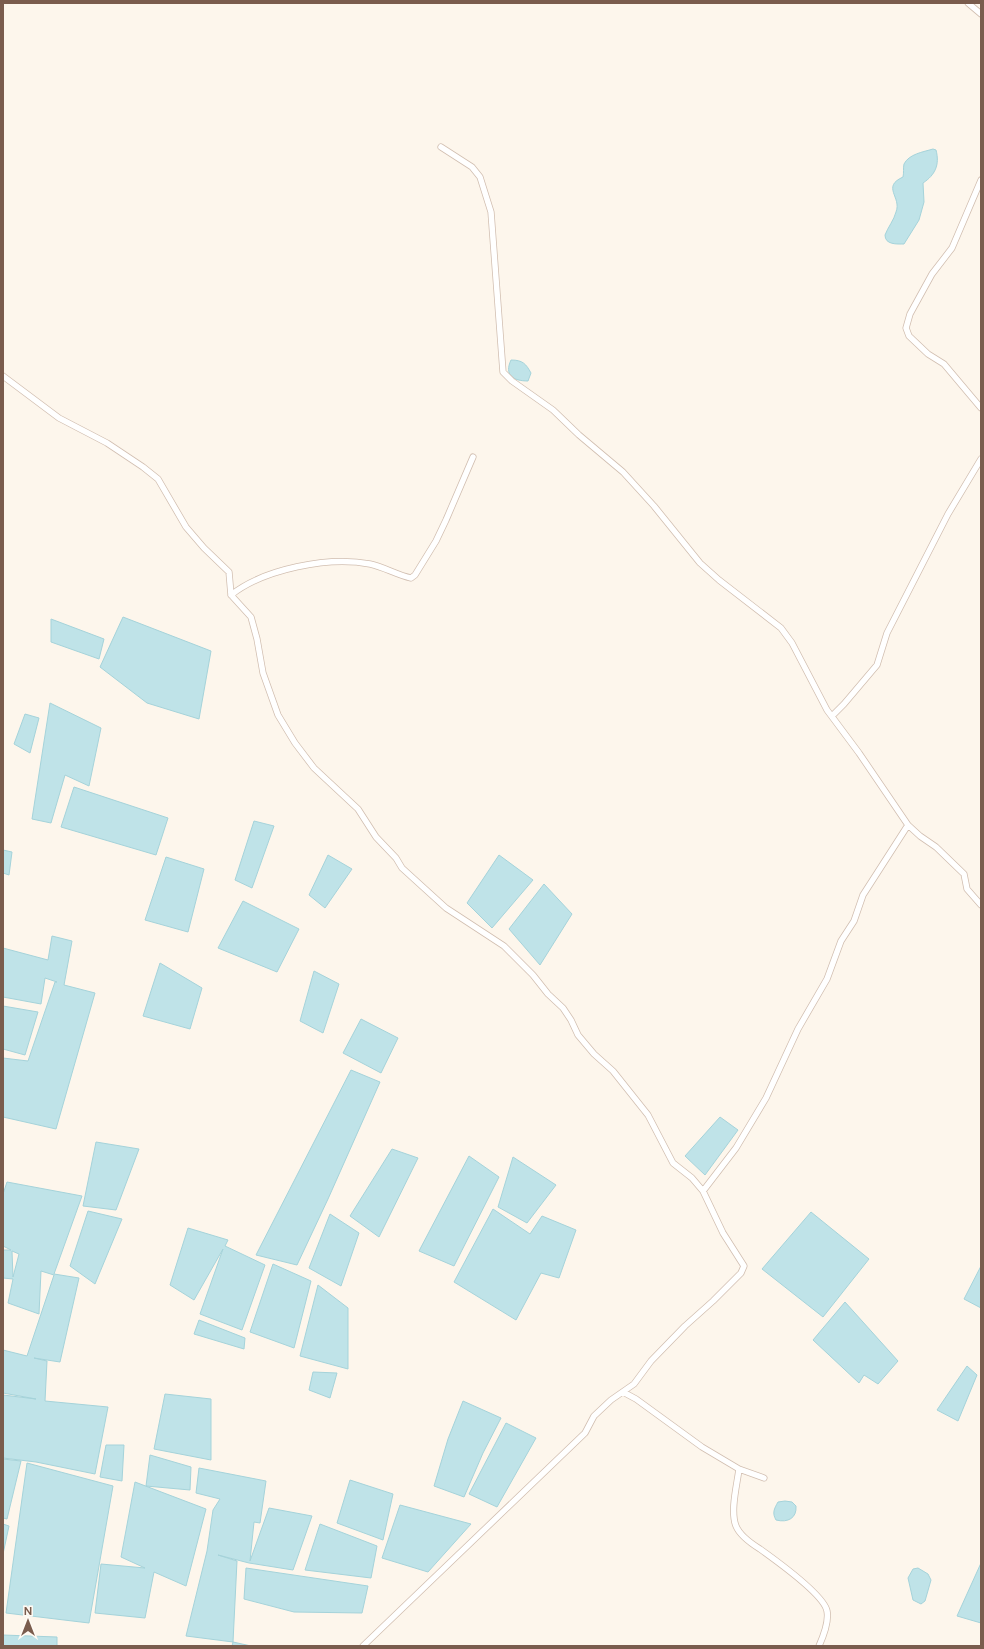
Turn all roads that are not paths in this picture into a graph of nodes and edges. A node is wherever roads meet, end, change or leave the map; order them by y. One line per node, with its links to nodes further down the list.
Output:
1 (968, 3): 2 (street)
2 (981, 14)
3 (441, 147): 10 (street)
4 (981, 180): 6 (street)
5 (3, 376): 9 (street)
6 (981, 408)
7 (473, 457): 9 (street)
8 (981, 459): 10 (street)
9 (231, 595): 13 (street)
10 (832, 716): 11 (street)
11 (908, 825): 12 (street); 13 (street)
12 (981, 906)
13 (703, 1191): 14 (street)
14 (623, 1392): 15 (street); 17 (street)
15 (739, 1469): 16 (street); 18 (street)
16 (764, 1478)
17 (363, 1646)
18 (819, 1646)

